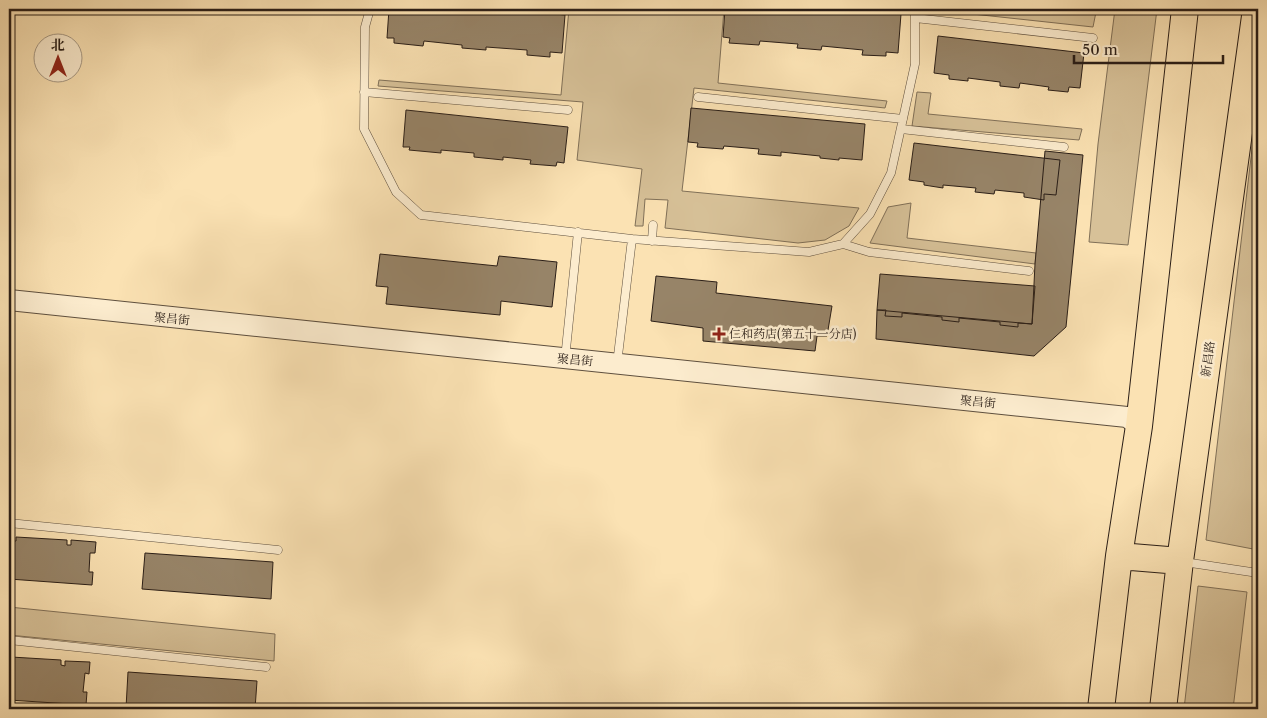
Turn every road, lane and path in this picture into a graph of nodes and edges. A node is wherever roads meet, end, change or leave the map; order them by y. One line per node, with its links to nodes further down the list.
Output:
1 (370, 9): 7 (lane)
2 (915, 9): 5 (lane)
3 (1185, 9): 22 (main road)
4 (1256, 9): 26 (main road, 新昌路)
5 (915, 18): 6 (lane); 10 (lane)
6 (1093, 38)
7 (364, 92): 9 (lane); 14 (lane)
8 (698, 97): 10 (lane)
9 (568, 110)
10 (903, 119): 11 (lane)
11 (901, 129): 12 (lane); 17 (lane)
12 (1064, 147)
13 (653, 225): 16 (lane)
14 (578, 232): 15 (lane); 20 (lane)
15 (632, 239): 16 (lane); 21 (lane)
16 (652, 240): 17 (lane)
17 (843, 244): 18 (lane)
18 (1029, 270)
19 (9, 300): 20 (street, 聚昌街)
20 (565, 359): 21 (street, 聚昌街)
21 (617, 364): 22 (street, 聚昌街)
22 (1139, 426): 25 (main road)
23 (9, 523): 24 (lane)
24 (278, 550)
25 (1119, 556): 26 (main road); 30 (main road)
26 (1180, 562): 27 (lane); 31 (main road, 新昌路)
27 (1258, 573)
28 (9, 640): 29 (lane)
29 (266, 667)
30 (1101, 709)
31 (1163, 709)

